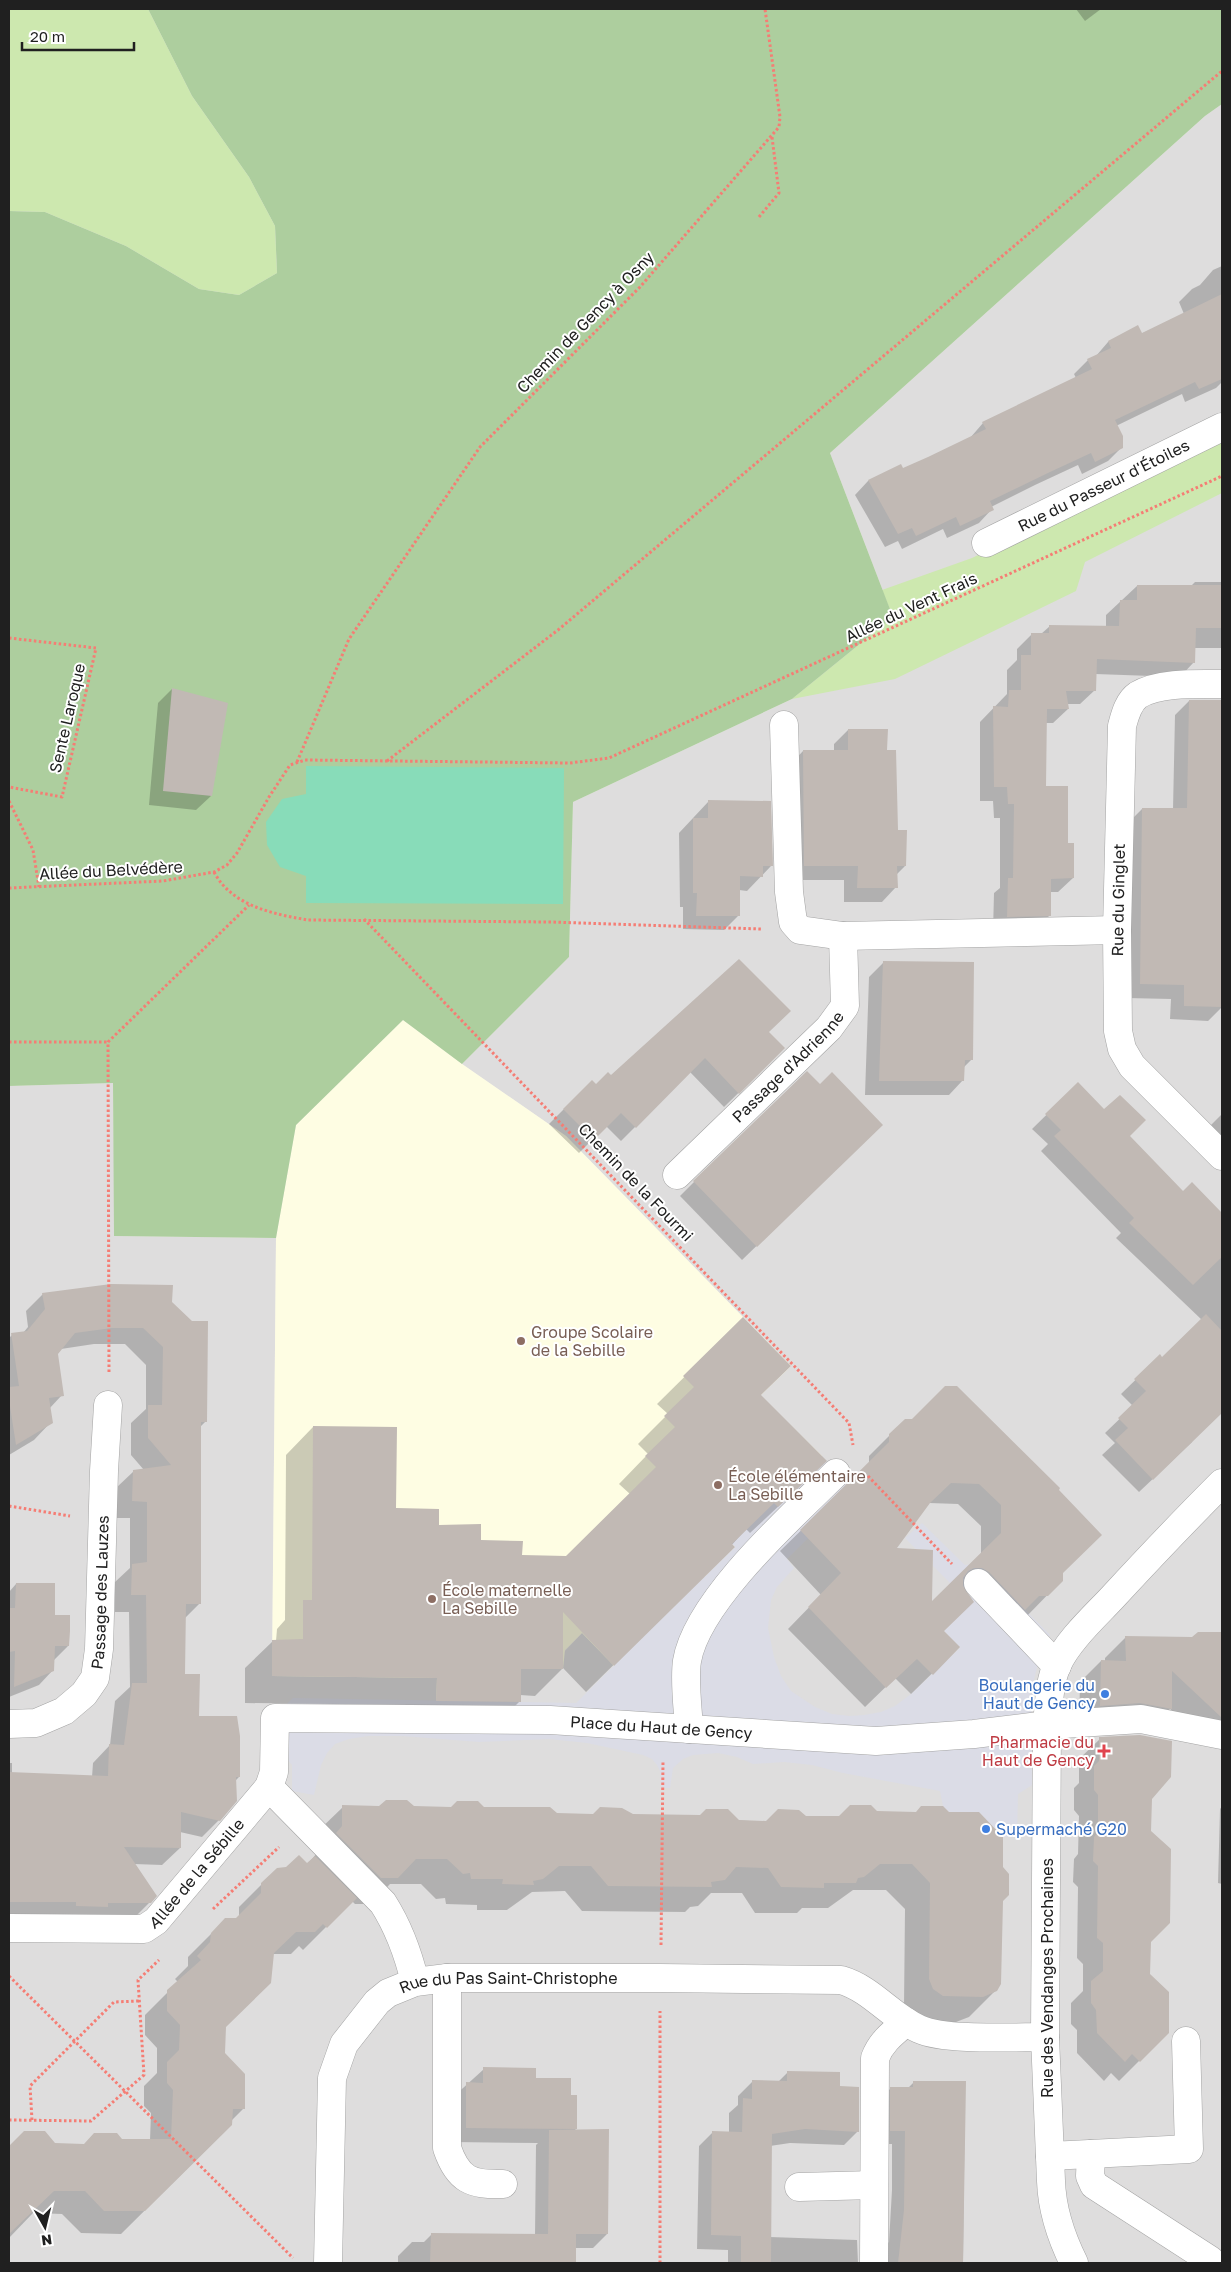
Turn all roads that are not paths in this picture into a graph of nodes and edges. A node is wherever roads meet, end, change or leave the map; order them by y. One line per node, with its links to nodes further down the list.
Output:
1 (1222, 427): 2 (street, Rue du Passeur d'Étoiles)
2 (986, 543)
3 (1222, 684): 5 (street, Rue du Ginglet)
4 (784, 725): 6 (street)
5 (1117, 930): 6 (street); 7 (street, Rue du Ginglet)
6 (843, 936): 8 (street, Passage d'Adrienne)
7 (1222, 1156)
8 (677, 1175)
9 (108, 1405): 15 (street, Passage des Lauzes)
10 (836, 1473): 17 (street)
11 (1222, 1484): 13 (street, Rue des Vendanges Prochaines)
12 (978, 1583): 13 (street)
13 (1057, 1666): 16 (street, Rue des Vendanges Prochaines)
14 (275, 1718): 17 (street, Place du Haut de Gency); 19 (street, Allée de la Sébille)
15 (9, 1724)
16 (1047, 1725): 17 (street, Place du Haut de Gency); 18 (street, Place du Haut de Gency); 24 (street, Rue des Vendanges Prochaines)
17 (689, 1729)
18 (1222, 1735)
19 (269, 1787): 20 (street, Allée de la Sébille); 22 (street)
20 (9, 1928)
21 (447, 1978): 22 (street, Rue du Pas Saint-Christophe); 23 (street, Rue du Pas Saint-Christophe); 28 (street)
22 (415, 1982): 32 (street, Rue du Pas Saint-Christophe)
23 (906, 2022): 24 (street, Rue du Pas Saint-Christophe); 29 (street)
24 (1045, 2036): 27 (street, Rue des Vendanges Prochaines)
25 (1186, 2041): 26 (street)
26 (1091, 2154): 27 (street); 31 (street)
27 (1050, 2156): 34 (street, Rue des Vendanges Prochaines)
28 (503, 2184)
29 (874, 2185): 30 (street); 33 (street)
30 (798, 2187)
31 (1210, 2260)
32 (328, 2263)
33 (874, 2263)
34 (1074, 2263)

